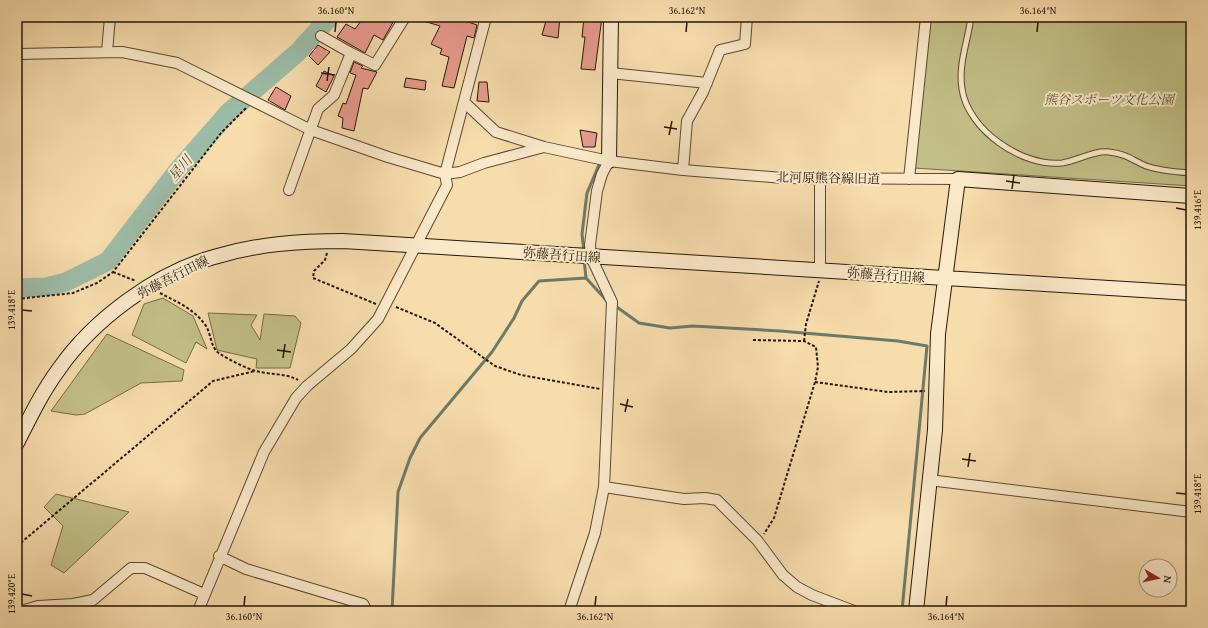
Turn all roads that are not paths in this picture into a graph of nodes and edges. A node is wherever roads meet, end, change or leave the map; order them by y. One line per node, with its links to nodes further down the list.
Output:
1 (110, 17): 9 (street)
2 (405, 17): 10 (street)
3 (486, 17): 14 (street)
4 (611, 17): 12 (main road)
5 (747, 17): 13 (street)
6 (926, 17): 22 (street)
7 (971, 18): 19 (lane)
8 (321, 36): 10 (street)
9 (107, 52): 11 (street); 15 (street)
10 (351, 53): 15 (street)
11 (17, 54)
12 (610, 73): 13 (street); 17 (main road)
13 (707, 83): 18 (street)
14 (464, 102): 16 (street, 北河原熊谷線旧道); 20 (street)
15 (311, 130): 20 (street); 24 (street)
16 (544, 146): 17 (street, 北河原熊谷線旧道); 20 (street)
17 (609, 161): 18 (street, 北河原熊谷線旧道); 27 (street)
18 (683, 170): 21 (street, 北河原熊谷線旧道)
19 (1191, 173)
20 (445, 174): 26 (street)
21 (820, 179): 22 (street, 北河原熊谷線旧道); 28 (street)
22 (910, 179): 23 (street, 北河原熊谷線旧道)
23 (958, 179): 25 (main road, 北河原熊谷線旧道); 29 (main road)
24 (289, 190)
25 (1191, 196)
26 (415, 246): 27 (main road, 弥藤吾行田線); 31 (main road, 弥藤吾行田線); 35 (street)
27 (590, 257): 28 (main road, 弥藤吾行田線); 33 (street)
28 (820, 270): 29 (main road, 弥藤吾行田線)
29 (944, 279): 30 (main road, 弥藤吾行田線); 32 (main road)
30 (1191, 294)
31 (17, 443)
32 (929, 480): 34 (street); 42 (main road)
33 (604, 487): 40 (street); 41 (street)
34 (1191, 512)
35 (220, 556): 36 (street); 39 (street)
36 (204, 594): 37 (street); 38 (street)
37 (22, 611)
38 (198, 611)
39 (367, 611)
40 (569, 611)
41 (854, 611)
42 (916, 611)

